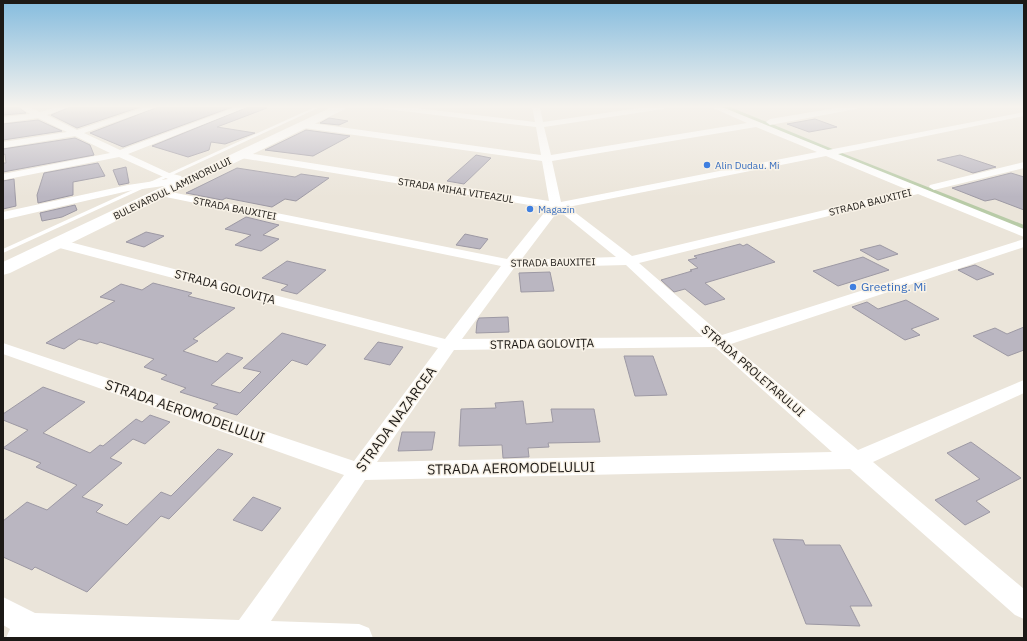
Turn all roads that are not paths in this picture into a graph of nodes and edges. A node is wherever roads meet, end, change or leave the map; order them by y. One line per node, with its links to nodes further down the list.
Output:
1 (52, 137): 13 (street)
2 (84, 137): 16 (street)
3 (164, 137): 16 (street)
4 (254, 137): 20 (lane)
5 (265, 137): 12 (lane)
6 (391, 137): 18 (street)
7 (542, 137): 18 (street)
8 (677, 137): 18 (street)
9 (789, 137): 15 (street)
10 (807, 137): 14 (street)
11 (901, 137): 14 (street, STRADA MIHAI VITEAZUL)
12 (276, 138): 17 (street, BULEVARDUL LAMINORULUI)
13 (3, 145)
14 (839, 150): 15 (street, STRADA MIHAI VITEAZUL); 24 (street)
15 (827, 152): 25 (street); 27 (street, STRADA MIHAI VITEAZUL)
16 (119, 154): 20 (street); 21 (street)
17 (241, 155): 22 (street, BULEVARDUL LAMINORULUI); 27 (street, STRADA MIHAI VITEAZUL)
18 (546, 158): 27 (street)
19 (1024, 165): 24 (street)
20 (166, 176): 22 (street); 23 (lane)
21 (3, 177)
22 (188, 180): 23 (street); 26 (street, BULEVARDUL LAMINORULUI)
23 (148, 185): 28 (street); 33 (lane)
24 (934, 187): 29 (street)
25 (920, 190): 30 (street); 34 (street, STRADA BAUXITEI)
26 (161, 193): 31 (street, BULEVARDUL LAMINORULUI); 35 (street, STRADA BAUXITEI)
27 (556, 206): 34 (street, STRADA PROLETARULUI); 35 (street, STRADA NAZARCEA)
28 (3, 216)
29 (1024, 223)
30 (1024, 233)
31 (57, 243): 36 (street, BULEVARDUL LAMINORULUI); 38 (street, STRADA GOLOVIȚA)
32 (1024, 243): 37 (street, STRADA GOLOVIȚA)
33 (3, 251)
34 (629, 261): 35 (street, STRADA BAUXITEI); 37 (street, STRADA PROLETARULUI)
35 (510, 264): 38 (street, STRADA NAZARCEA)
36 (3, 269)
37 (719, 342): 38 (street, STRADA GOLOVIȚA); 41 (street, STRADA PROLETARULUI)
38 (449, 346): 42 (street, STRADA NAZARCEA)
39 (3, 348): 42 (street, STRADA AEROMODELULUI)
40 (1024, 386): 41 (street, STRADA AEROMODELULUI)
41 (856, 460): 42 (street, STRADA AEROMODELULUI); 43 (street, STRADA PROLETARULUI)
42 (359, 471): 46 (street, STRADA NAZARCEA)
43 (1024, 606)
44 (3, 610): 45 (street)
45 (26, 632): 46 (street)
46 (245, 636): 47 (street)
47 (359, 638)

